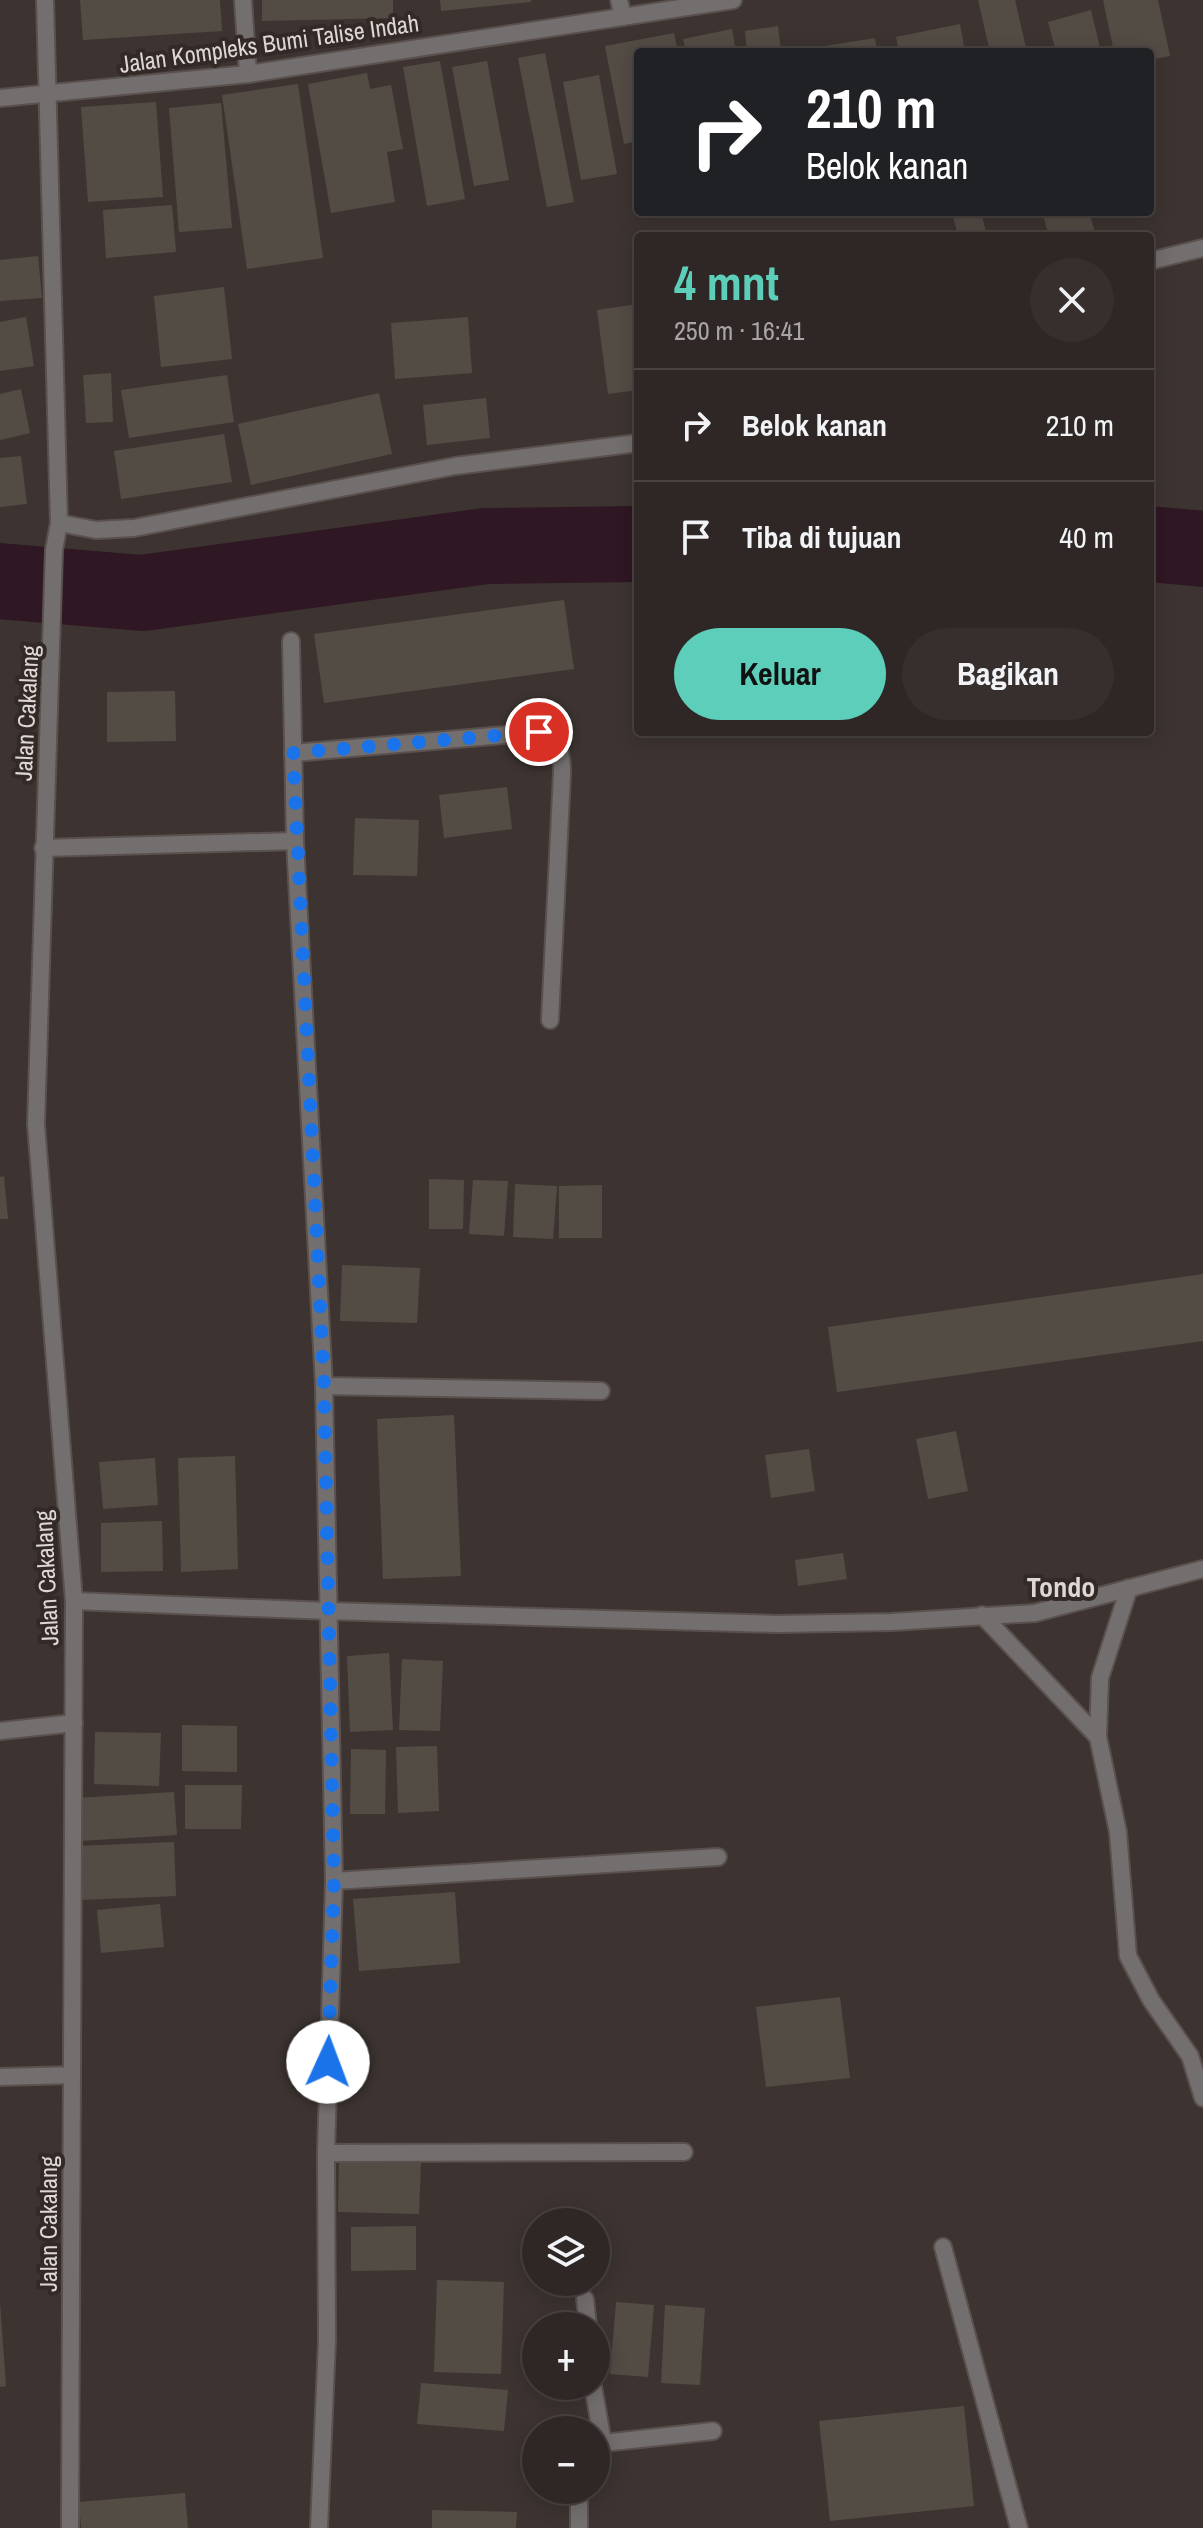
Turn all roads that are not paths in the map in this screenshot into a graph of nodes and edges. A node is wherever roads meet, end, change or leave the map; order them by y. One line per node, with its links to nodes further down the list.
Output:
1 (45, 0): 6 (street)
2 (243, 0): 5 (street)
3 (733, 0): 4 (street, Jalan Kompleks Bumi Talise Indah)
4 (621, 8): 5 (street, Jalan Kompleks Bumi Talise Indah)
5 (248, 74): 6 (street, Jalan Kompleks Bumi Talise Indah)
6 (48, 96): 7 (street, Jalan Kompleks Bumi Talise Indah); 11 (street)
7 (0, 98)
8 (1203, 248): 9 (street)
9 (1154, 260)
10 (634, 444): 11 (street)
11 (59, 523): 15 (street, Jalan Cakalang)
12 (291, 641): 13 (street)
13 (293, 753): 14 (street); 16 (street)
14 (295, 841): 15 (street); 17 (street)
15 (43, 848): 21 (street, Jalan Cakalang)
16 (550, 1020)
17 (324, 1386): 18 (street); 22 (street)
18 (601, 1391)
19 (1203, 1569): 20 (street)
20 (1129, 1588): 23 (street); 26 (street)
21 (74, 1601): 22 (street); 24 (street, Jalan Cakalang)
22 (329, 1611): 23 (street); 28 (street)
23 (982, 1615): 26 (street)
24 (74, 1723): 25 (street); 29 (street, Jalan Cakalang)
25 (0, 1731)
26 (1098, 1737): 31 (street)
27 (718, 1857): 28 (street)
28 (334, 1881): 33 (street)
29 (72, 2075): 30 (street); 40 (street, Jalan Cakalang)
30 (0, 2077)
31 (1203, 2098)
32 (684, 2152): 33 (street)
33 (326, 2153): 41 (street)
34 (943, 2247): 43 (street)
35 (585, 2299): 36 (street)
36 (586, 2312)
37 (713, 2431): 38 (street)
38 (610, 2445)
39 (579, 2504): 42 (street)
40 (70, 2528)
41 (319, 2528)
42 (579, 2528)
43 (1019, 2528)

